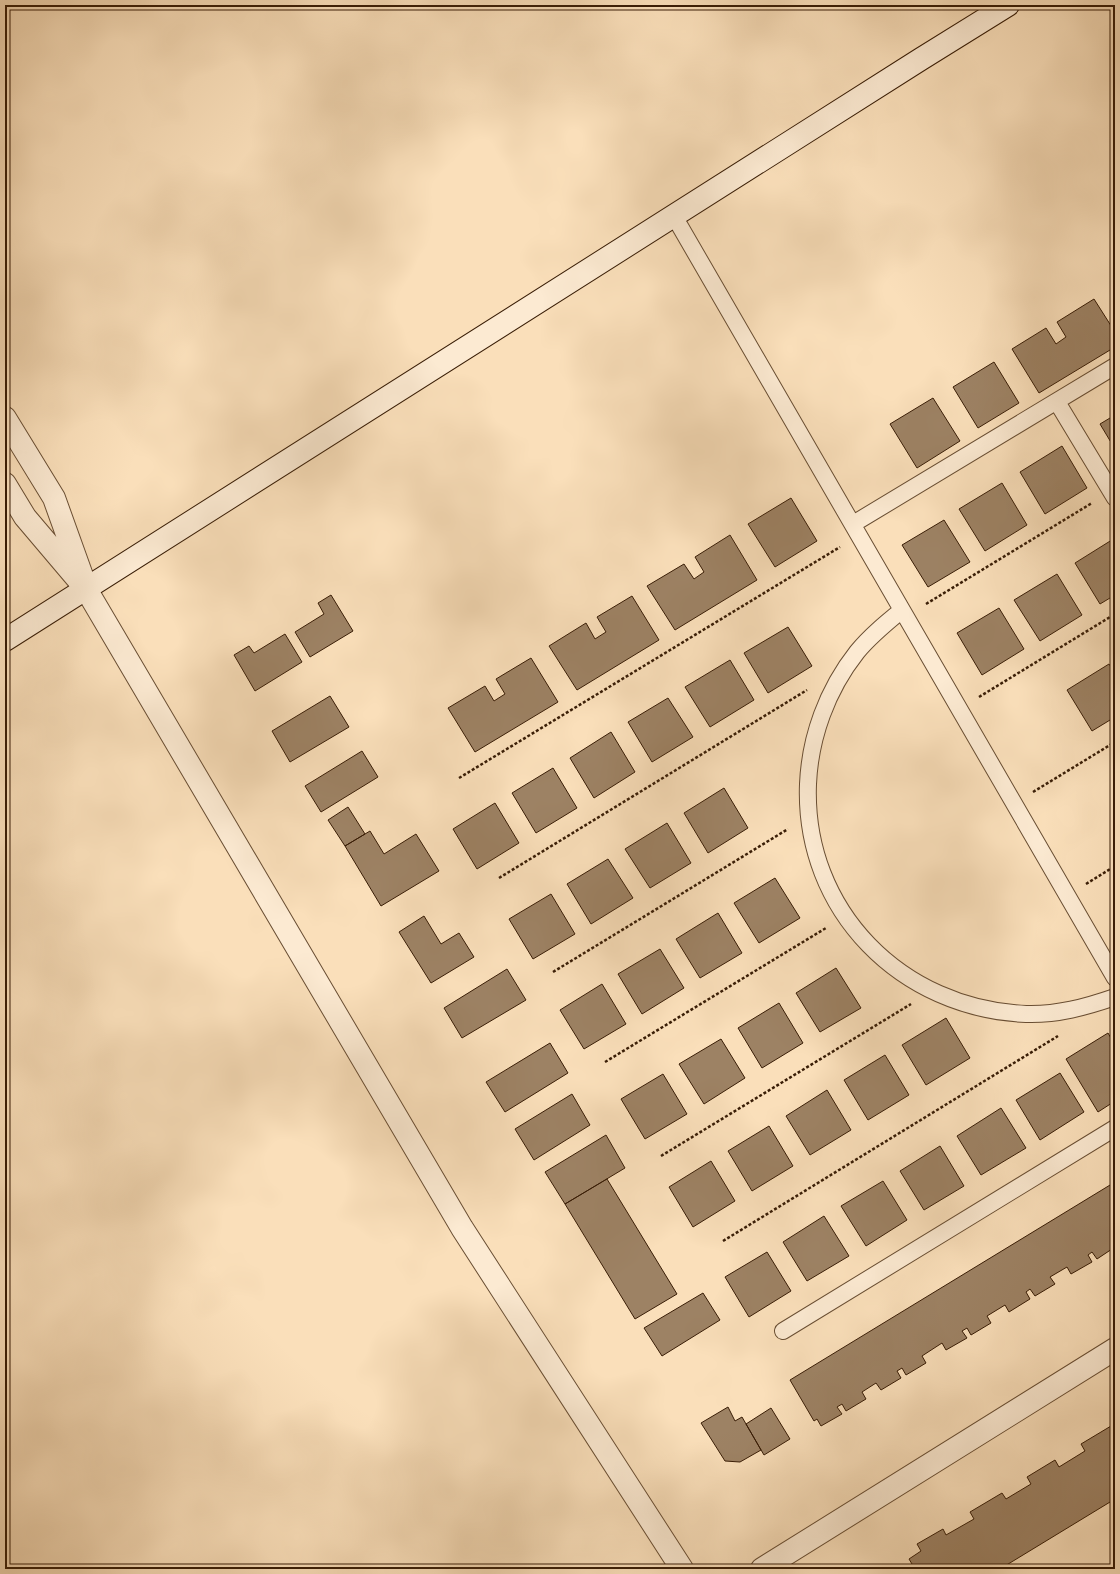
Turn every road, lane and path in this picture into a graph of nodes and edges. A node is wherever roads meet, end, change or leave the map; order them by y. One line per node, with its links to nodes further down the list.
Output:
1 (1008, 5): 2 (street)
2 (674, 216): 8 (lane); 9 (street)
3 (1115, 366): 4 (lane)
4 (1057, 402): 7 (lane); 8 (lane)
5 (5, 418): 9 (street)
6 (5, 484): 9 (street)
7 (1113, 495): 10 (path)
8 (856, 530): 10 (lane); 16 (path)
9 (86, 589): 12 (street); 34 (street)
10 (904, 613): 13 (lane); 14 (lane)
11 (1115, 614): 14 (path)
12 (5, 640)
13 (839, 679): 18 (lane); 20 (path)
14 (959, 709): 17 (lane)
15 (1115, 742): 17 (path)
16 (459, 778)
17 (1014, 803): 21 (lane)
18 (809, 816): 22 (lane); 23 (path)
19 (1115, 866): 21 (path)
20 (499, 878)
21 (1067, 895): 24 (lane)
22 (845, 916): 25 (lane); 28 (path)
23 (553, 972)
24 (1115, 978)
25 (931, 991): 27 (lane); 30 (path)
26 (1115, 997): 27 (lane)
27 (1088, 1006): 31 (path)
28 (605, 1062)
29 (1115, 1128): 32 (lane)
30 (661, 1156)
31 (723, 1241)
32 (783, 1331)
33 (1115, 1349): 35 (street)
34 (682, 1569)
35 (762, 1569)

